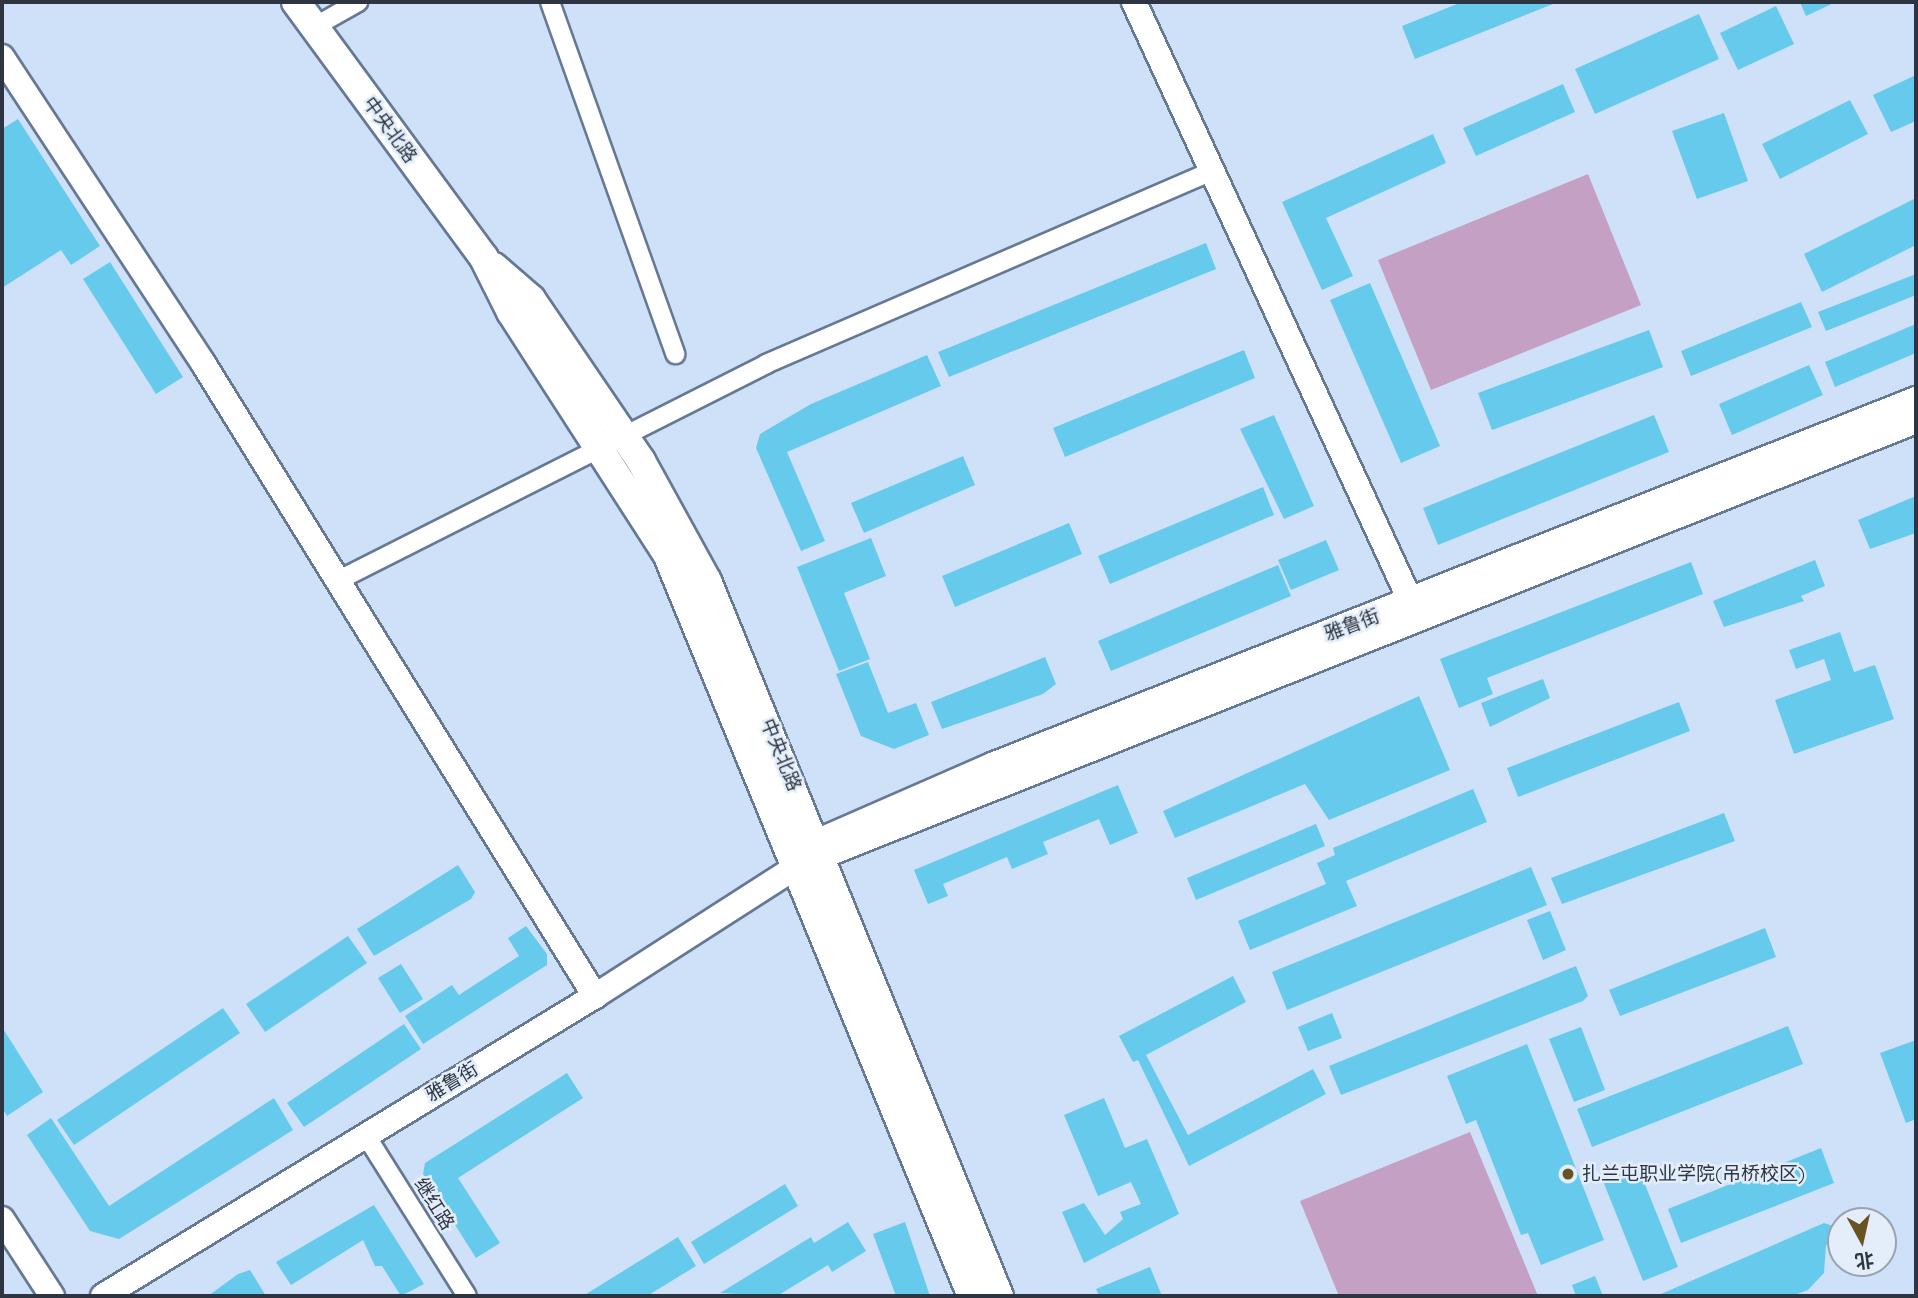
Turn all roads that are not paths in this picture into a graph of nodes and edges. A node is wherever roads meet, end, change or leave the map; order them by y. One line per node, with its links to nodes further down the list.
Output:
1 (296, 2): 5 (main road, 中央北路)
2 (358, 2): 5 (street)
3 (550, 2): 8 (street)
4 (1134, 2): 7 (street)
5 (314, 27): 11 (main road, 中央北路)
6 (3, 59): 12 (street)
7 (1212, 171): 11 (street); 13 (street)
8 (675, 354)
9 (1916, 399): 13 (street, 雅鲁街)
10 (1916, 421): 14 (street, 雅鲁街)
11 (611, 439): 12 (street); 14 (main road, 中央北路)
12 (339, 580): 15 (street)
13 (1411, 602): 14 (street, 雅鲁街)
14 (813, 856): 15 (street, 雅鲁街); 21 (main road, 中央北路); 22 (main road, 中央北路)
15 (596, 996): 16 (street, 雅鲁街)
16 (365, 1134): 19 (street, 雅鲁街); 20 (street, 继红路)
17 (2, 1219): 18 (street)
18 (52, 1296)
19 (103, 1296)
20 (467, 1296)
21 (972, 1296)
22 (999, 1296)

